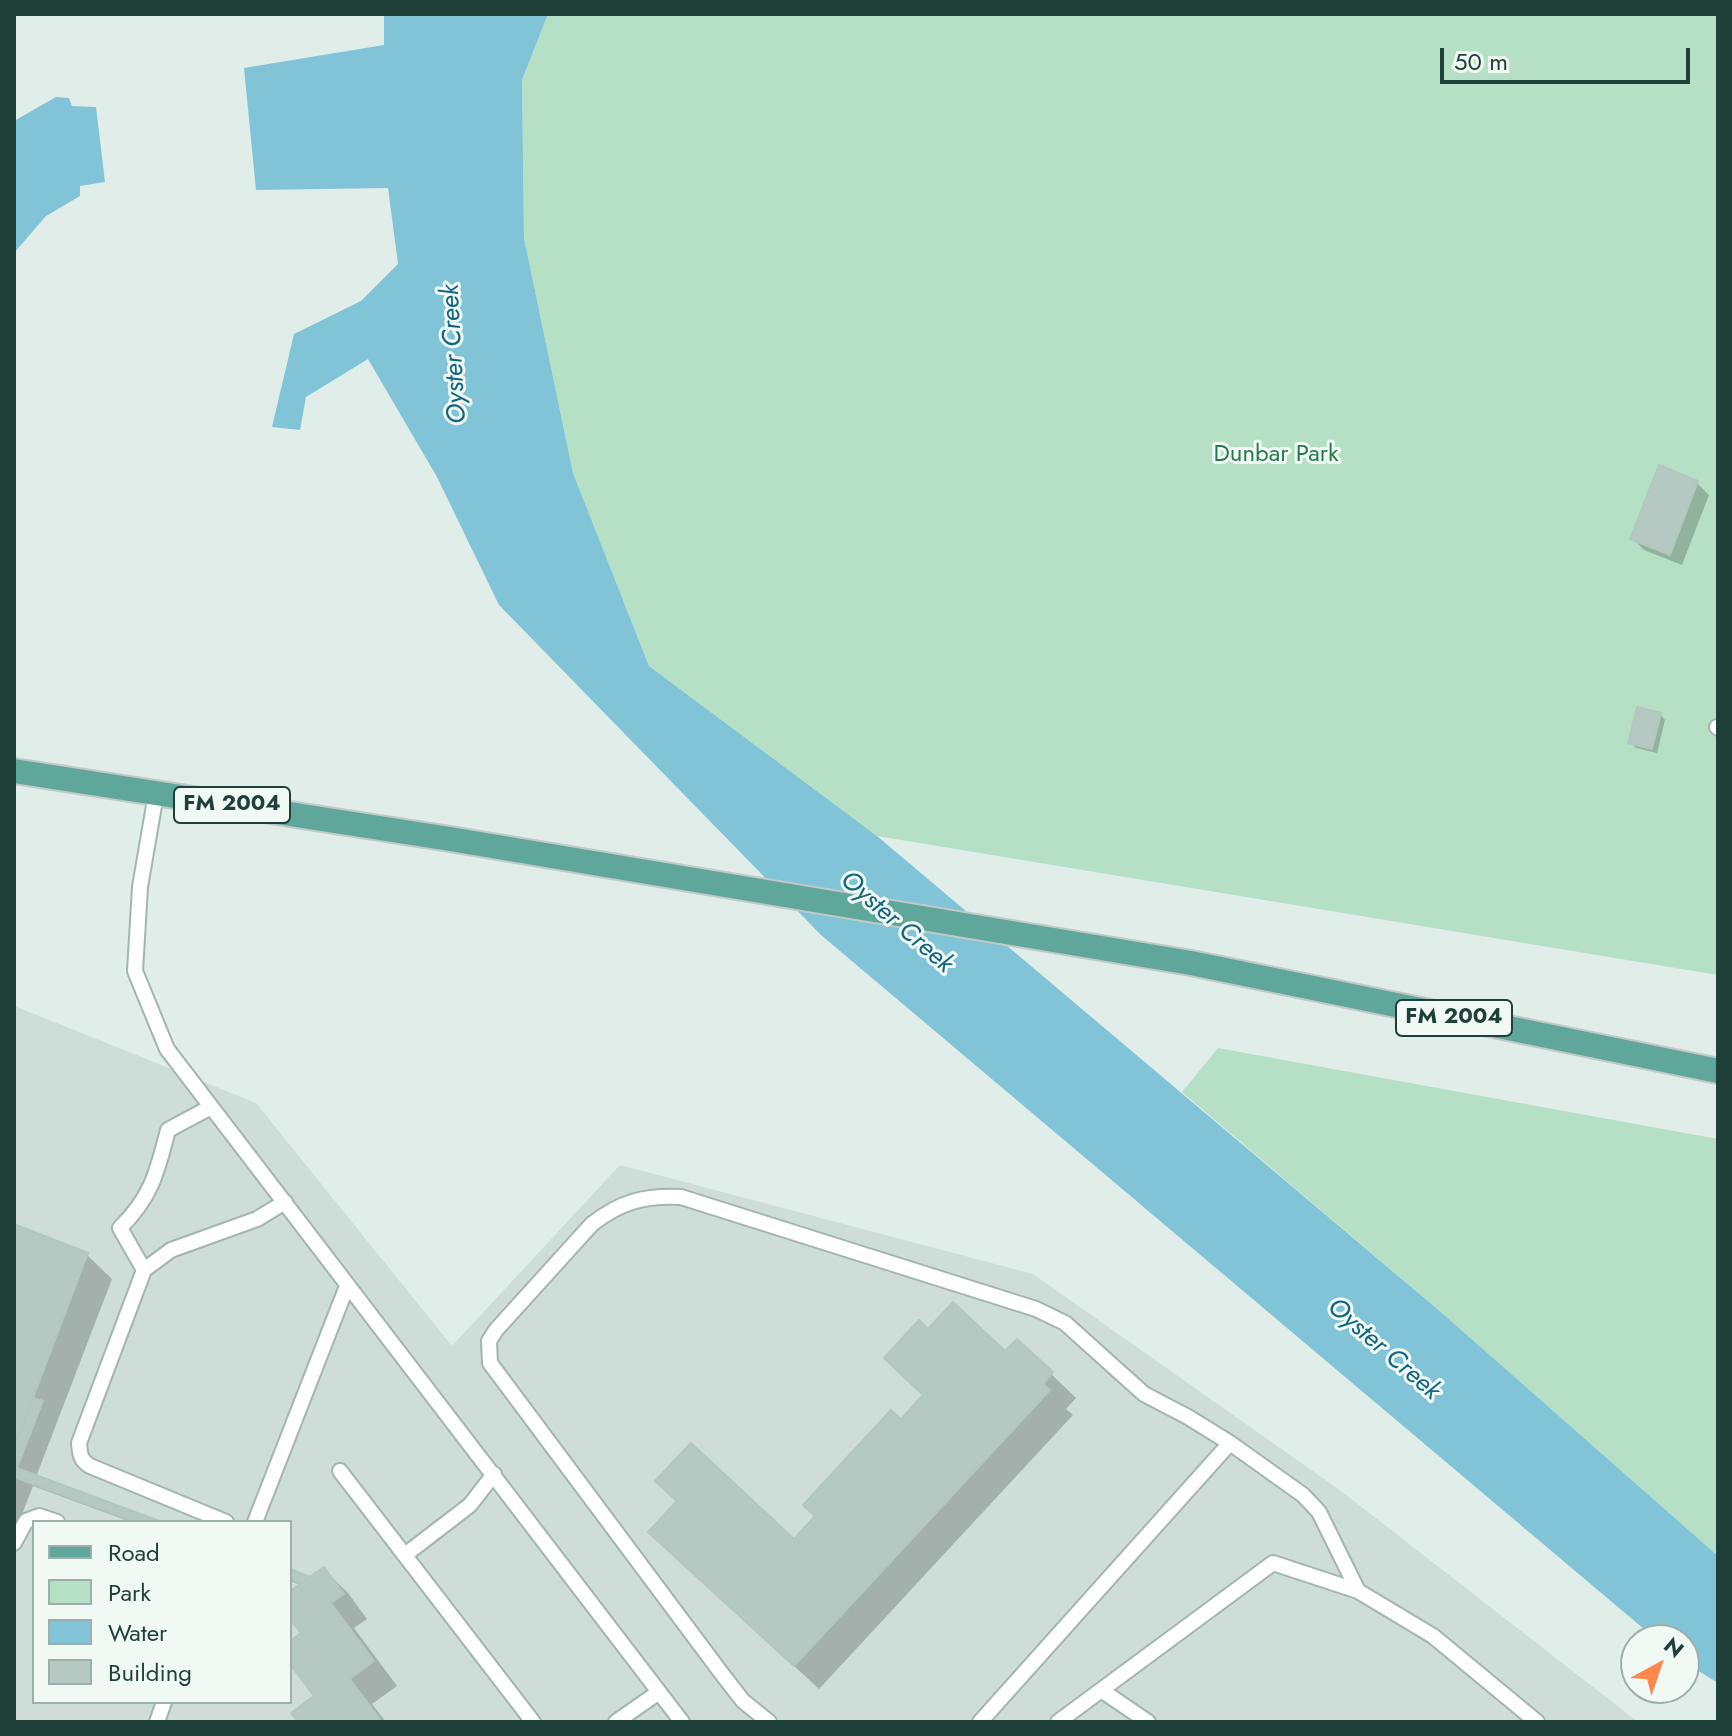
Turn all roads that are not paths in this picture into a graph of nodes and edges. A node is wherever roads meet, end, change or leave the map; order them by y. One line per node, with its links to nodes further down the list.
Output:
1 (14, 771): 2 (main road, FM 2004 / FM 2004)
2 (156, 794): 3 (main road, FM 2004 / FM 2004); 4 (lane)
3 (1718, 1071)
4 (211, 1107): 5 (lane); 6 (lane)
5 (285, 1202): 6 (lane); 7 (lane)
6 (144, 1270): 12 (lane)
7 (347, 1286): 10 (lane); 13 (lane)
8 (1230, 1443): 16 (lane); 22 (lane); 23 (lane)
9 (340, 1471): 15 (lane)
10 (494, 1474): 15 (lane); 18 (lane)
11 (51, 1520): 14 (lane)
12 (221, 1520)
13 (256, 1520)
14 (14, 1543)
15 (405, 1555): 19 (lane)
16 (1358, 1591): 17 (lane); 26 (lane)
17 (1101, 1690): 24 (lane); 25 (lane)
18 (659, 1692): 20 (lane); 21 (lane)
19 (533, 1722)
20 (616, 1722)
21 (682, 1722)
22 (769, 1722)
23 (980, 1722)
24 (1058, 1722)
25 (1148, 1722)
26 (1537, 1722)

